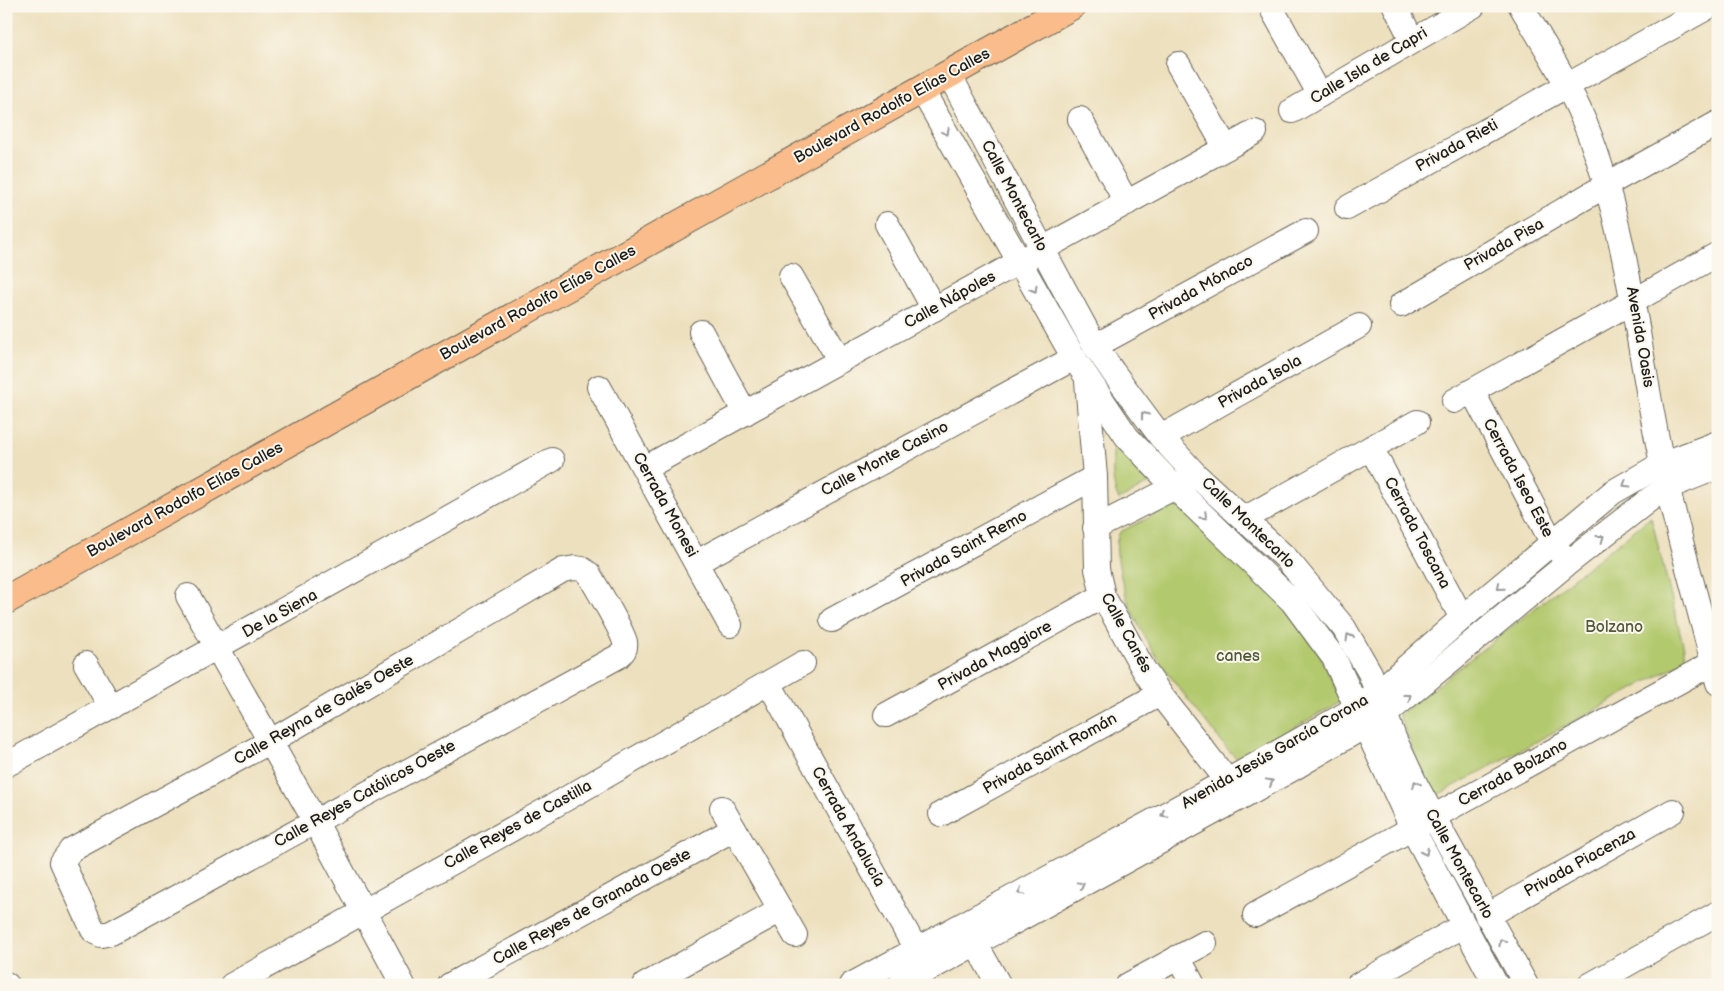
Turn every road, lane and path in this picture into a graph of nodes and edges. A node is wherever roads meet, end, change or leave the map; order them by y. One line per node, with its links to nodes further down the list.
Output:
1 (1071, 6): 9 (main road, Boulevard Rodolfo Elías Calles)
2 (1395, 6): 7 (street)
3 (1473, 6): 7 (street, Calle Isla de Capri)
4 (1521, 6): 10 (street, Avenida Oasis)
5 (1710, 6): 10 (street, Privada Rieti)
6 (1273, 11): 12 (street)
7 (1412, 40): 12 (street, Calle Isla de Capri)
8 (1178, 64): 17 (street)
9 (949, 74): 11 (main road, Boulevard Rodolfo Elías Calles); 23 (street, Calle Montecarlo)
10 (1566, 85): 18 (street, Avenida Oasis); 20 (street, Privada Rieti)
11 (922, 90): 25 (street, Calle Montecarlo, one-way to 25); 58 (main road, Boulevard Rodolfo Elías Calles)
12 (1320, 95): 13 (street, Calle Isla de Capri)
13 (1292, 111)
14 (1080, 119): 19 (street)
15 (1718, 123): 18 (street, Privada Pisa)
16 (1255, 132): 17 (street, Calle Nápoles)
17 (1226, 148): 19 (street, Calle Nápoles)
18 (1606, 185): 27 (street, Avenida Oasis); 28 (street, Privada Pisa)
19 (1127, 203): 23 (street, Calle Nápoles)
20 (1347, 208)
21 (887, 224): 29 (street)
22 (1306, 231): 32 (street, Privada Mónaco)
23 (1043, 250): 25 (street, Calle Nápoles); 32 (street, Calle Montecarlo)
24 (1718, 254): 27 (street, Cerrada Iseo Este)
25 (1019, 262): 29 (street, Calle Nápoles); 33 (street, Calle Montecarlo, one-way to 33)
26 (791, 276): 34 (street)
27 (1634, 299): 43 (street, Avenida Oasis); 52 (street, Cerrada Iseo Este)
28 (1401, 305)
29 (934, 309): 34 (street, Calle Nápoles)
30 (1360, 326): 39 (street, Privada Isola)
31 (700, 332): 37 (street)
32 (1095, 346): 39 (street, Calle Montecarlo, one-way to 32)
33 (1074, 358): 35 (street, Calle Montecarlo); 53 (street, Calle Monte Casino)
34 (840, 361): 37 (street, Calle Nápoles)
35 (1087, 379): 47 (street, Calle Canés); 49 (street, Calle Montecarlo)
36 (599, 386): 45 (street, Cerrada Monesi)
37 (745, 413): 45 (street, Calle Nápoles)
38 (1417, 422): 41 (street)
39 (1161, 437): 46 (street, Calle Montecarlo)
40 (1718, 443): 43 (street, Avenida Jesús García Corona)
41 (1371, 448): 50 (street); 59 (street, Cerrada Toscana)
42 (552, 460): 62 (street, De la Siena)
43 (1662, 464): 48 (street, Avenida Oasis); 52 (street, Avenida Jesús García Corona, one-way to 52)
44 (1718, 466): 48 (street, Avenida Jesús García Corona)
45 (644, 468): 53 (street, Cerrada Monesi)
46 (1196, 475): 49 (street); 50 (street, Calle Montecarlo)
47 (1095, 477): 51 (street, Calle Canés); 60 (street, Privada Saint Remo)
48 (1668, 487): 54 (street, Avenida Jesús García Corona, one-way to 48); 65 (street, Avenida Oasis)
49 (1175, 488): 51 (street); 71 (street, Calle Montecarlo, one-way to 71)
50 (1244, 519): 68 (street, Calle Montecarlo, one-way to 50)
51 (1095, 528): 57 (street, Calle Canés)
52 (1554, 544): 54 (street, Cerrada Iseo Este); 59 (street, Avenida Jesús García Corona, one-way to 59)
53 (697, 562): 61 (street, Cerrada Monesi)
54 (1568, 563): 68 (street, Avenida Jesús García Corona, one-way to 54)
55 (588, 574): 72 (street, Calle Reyna de Galés Oeste); 79 (street, Calle Reyes Católicos Oeste)
56 (188, 596): 62 (street)
57 (1103, 596): 67 (street, Calle Canés); 70 (street, Privada Maggiore)
58 (6, 600)
59 (1462, 618): 68 (street, Avenida Jesús García Corona)
60 (832, 620)
61 (730, 625)
62 (219, 648): 69 (street, De la Siena); 72 (street)
63 (803, 663): 66 (street, Calle Reyes de Castilla)
64 (86, 664): 69 (street)
65 (1716, 668): 78 (street, Cerrada Bolzano)
66 (769, 683): 83 (street, Calle Reyes de Castilla); 92 (street, Cerrada Andalucía)
67 (1160, 694): 74 (street, Calle Canés); 77 (street, Privada Saint Román)
68 (1382, 703): 71 (street, Avenida Jesús García Corona); 78 (street, Calle Montecarlo, one-way to 68)
69 (111, 707): 73 (street, De la Siena)
70 (886, 715)
71 (1361, 716): 74 (street, Avenida Jesús García Corona); 80 (street, Calle Montecarlo)
72 (271, 741): 79 (street); 88 (street, Calle Reyna de Galés Oeste)
73 (6, 765)
74 (1235, 789): 90 (street, Avenida Jesús García Corona, one-way to 74); 92 (street, Avenida Jesús García Corona, one-way to 92)
75 (722, 808): 81 (street)
76 (1673, 810): 86 (street, Privada Piacenza)
77 (940, 814)
78 (1433, 817): 80 (street, Cerrada Bolzano); 86 (street, Calle Montecarlo)
79 (315, 821): 83 (street); 88 (street, Calle Reyes Católicos Oeste)
80 (1412, 828): 85 (street, Cerrada Bolzano); 87 (street, Calle Montecarlo, one-way to 87)
81 (734, 829): 82 (street); 97 (street, Calle Reyes de Granada Oeste)
82 (781, 910): 89 (street); 98 (street)
83 (362, 912): 95 (street, Calle Reyes de Castilla); 96 (street)
84 (1718, 913): 107 (street)
85 (1256, 915)
86 (1487, 916): 106 (street, Calle Montecarlo, one-way to 86)
87 (1463, 926): 104 (street); 105 (street, Calle Montecarlo)
88 (111, 933)
89 (795, 935)
90 (975, 943): 94 (street, Avenida Jesús García Corona); 101 (street)
91 (1205, 943): 93 (street)
92 (916, 948): 94 (street, Cerrada Andalucía); 99 (street, Avenida Jesús García Corona)
93 (1178, 957): 102 (street); 103 (street)
94 (928, 970): 100 (street, Avenida Jesús García Corona)
95 (232, 985)
96 (403, 985)
97 (450, 985)
98 (645, 985)
99 (851, 985)
100 (900, 985)
101 (999, 985)
102 (1128, 985)
103 (1193, 985)
104 (1358, 985)
105 (1496, 985)
106 (1526, 985)
107 (1590, 985)

